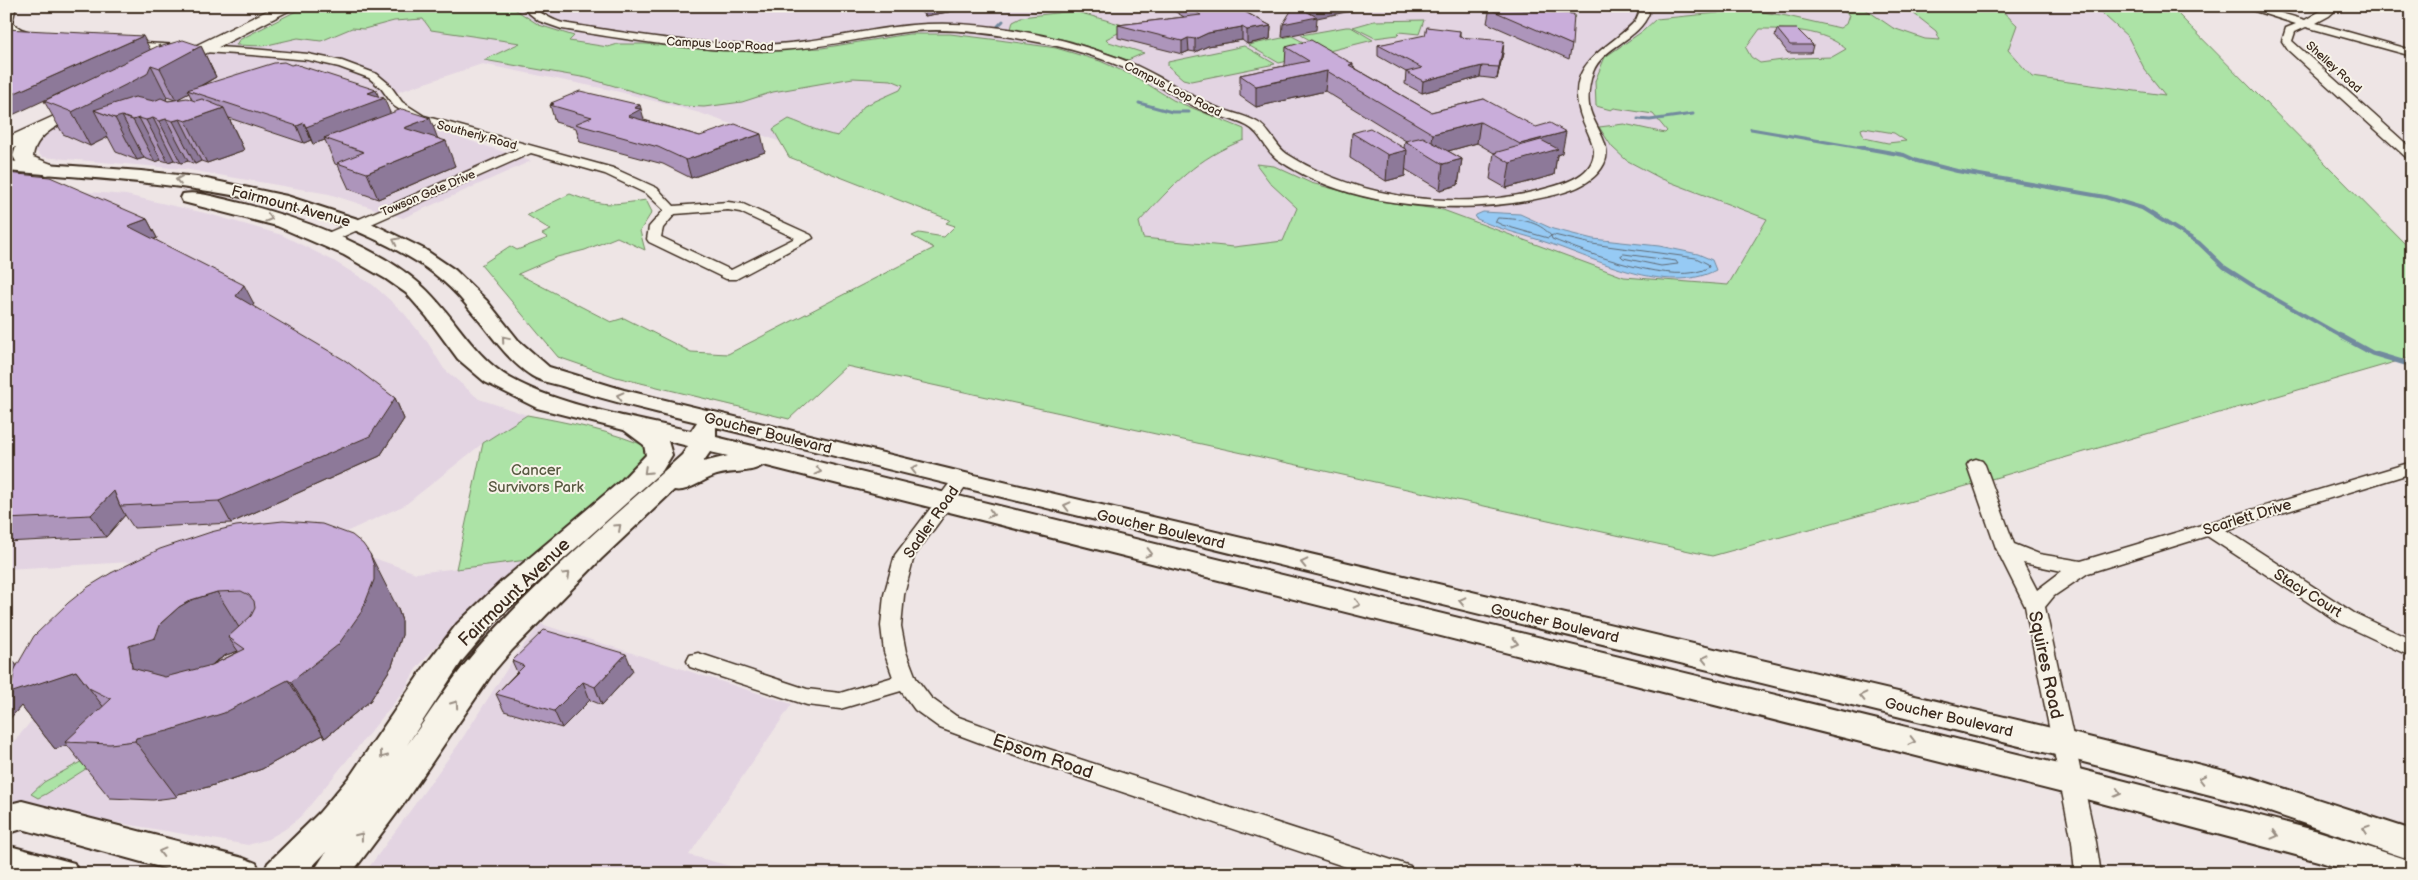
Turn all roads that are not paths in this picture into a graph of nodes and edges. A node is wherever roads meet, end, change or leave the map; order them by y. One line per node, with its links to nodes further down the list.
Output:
1 (11, 6): 9 (street)
2 (269, 6): 12 (main road)
3 (290, 6): 11 (main road)
4 (525, 6): 5 (street, Campus Loop Road)
5 (1638, 6)
6 (2244, 6): 8 (street)
7 (2335, 6): 8 (street, Shelley Road)
8 (2303, 23): 13 (street); 19 (street, Shelley Road)
9 (47, 39)
10 (117, 44): 12 (street, Southerly Road)
11 (210, 46): 12 (street, Southerly Road); 12 (main road); 14 (street, Southerly Road); 14 (street, Southerly Road)
12 (181, 48)
13 (2412, 53)
14 (308, 57): 18 (street, Southerly Road)
15 (38, 130): 16 (main road); 17 (main road); 21 (main road)
16 (6, 131)
17 (6, 145)
18 (529, 149): 23 (street, Southerly Road); 24 (street, Towson Gate Drive)
19 (2411, 154)
20 (6, 166): 21 (main road, Fairmount Avenue)
21 (47, 169): 24 (main road, Fairmount Avenue, one-way to 21)
22 (6, 178): 25 (main road, Fairmount Avenue, one-way to 25)
23 (671, 210): 23 (street)
24 (356, 224): 25 (street, Towson Gate Drive); 26 (main road, Fairmount Avenue, one-way to 24)
25 (328, 238): 27 (main road, Fairmount Avenue)
26 (695, 415): 28 (main road); 32 (main road, Goucher Boulevard, one-way to 26)
27 (628, 424): 28 (main road, Fairmount Avenue); 48 (main road, Fairmount Avenue, one-way to 48)
28 (703, 443): 29 (main road, Goucher Boulevard); 33 (main road, Fairmount Avenue)
29 (771, 460): 32 (main road, Goucher Boulevard, one-way to 32); 33 (main road)
30 (1976, 465): 35 (street, Squires Road)
31 (2412, 467): 34 (street, Scarlett Drive)
32 (952, 491): 40 (street, Sadler Road); 41 (main road, Goucher Boulevard, one-way to 32); 42 (main road, Goucher Boulevard, one-way to 42)
33 (646, 502): 49 (main road, Fairmount Avenue, one-way to 33)
34 (2210, 529): 36 (street, Scarlett Drive); 38 (street, Stacy Court)
35 (2006, 548): 36 (street, Scarlett Drive); 37 (street, Squires Road)
36 (2081, 568): 37 (street, Scarlett Drive)
37 (2035, 606): 41 (street, Squires Road)
38 (2412, 649)
39 (698, 661): 40 (street)
40 (906, 681): 50 (street, Epsom Road)
41 (2064, 744): 42 (street, Squires Road); 44 (main road, Goucher Boulevard, one-way to 41)
42 (2071, 780): 51 (street, Squires Road); 52 (main road, Goucher Boulevard, one-way to 52)
43 (6, 820): 47 (main road, one-way to 43)
44 (2412, 845)
45 (6, 860): 46 (main road)
46 (61, 874)
47 (243, 874)
48 (281, 874)
49 (330, 874)
50 (1401, 874)
51 (2088, 874)
52 (2404, 874)

